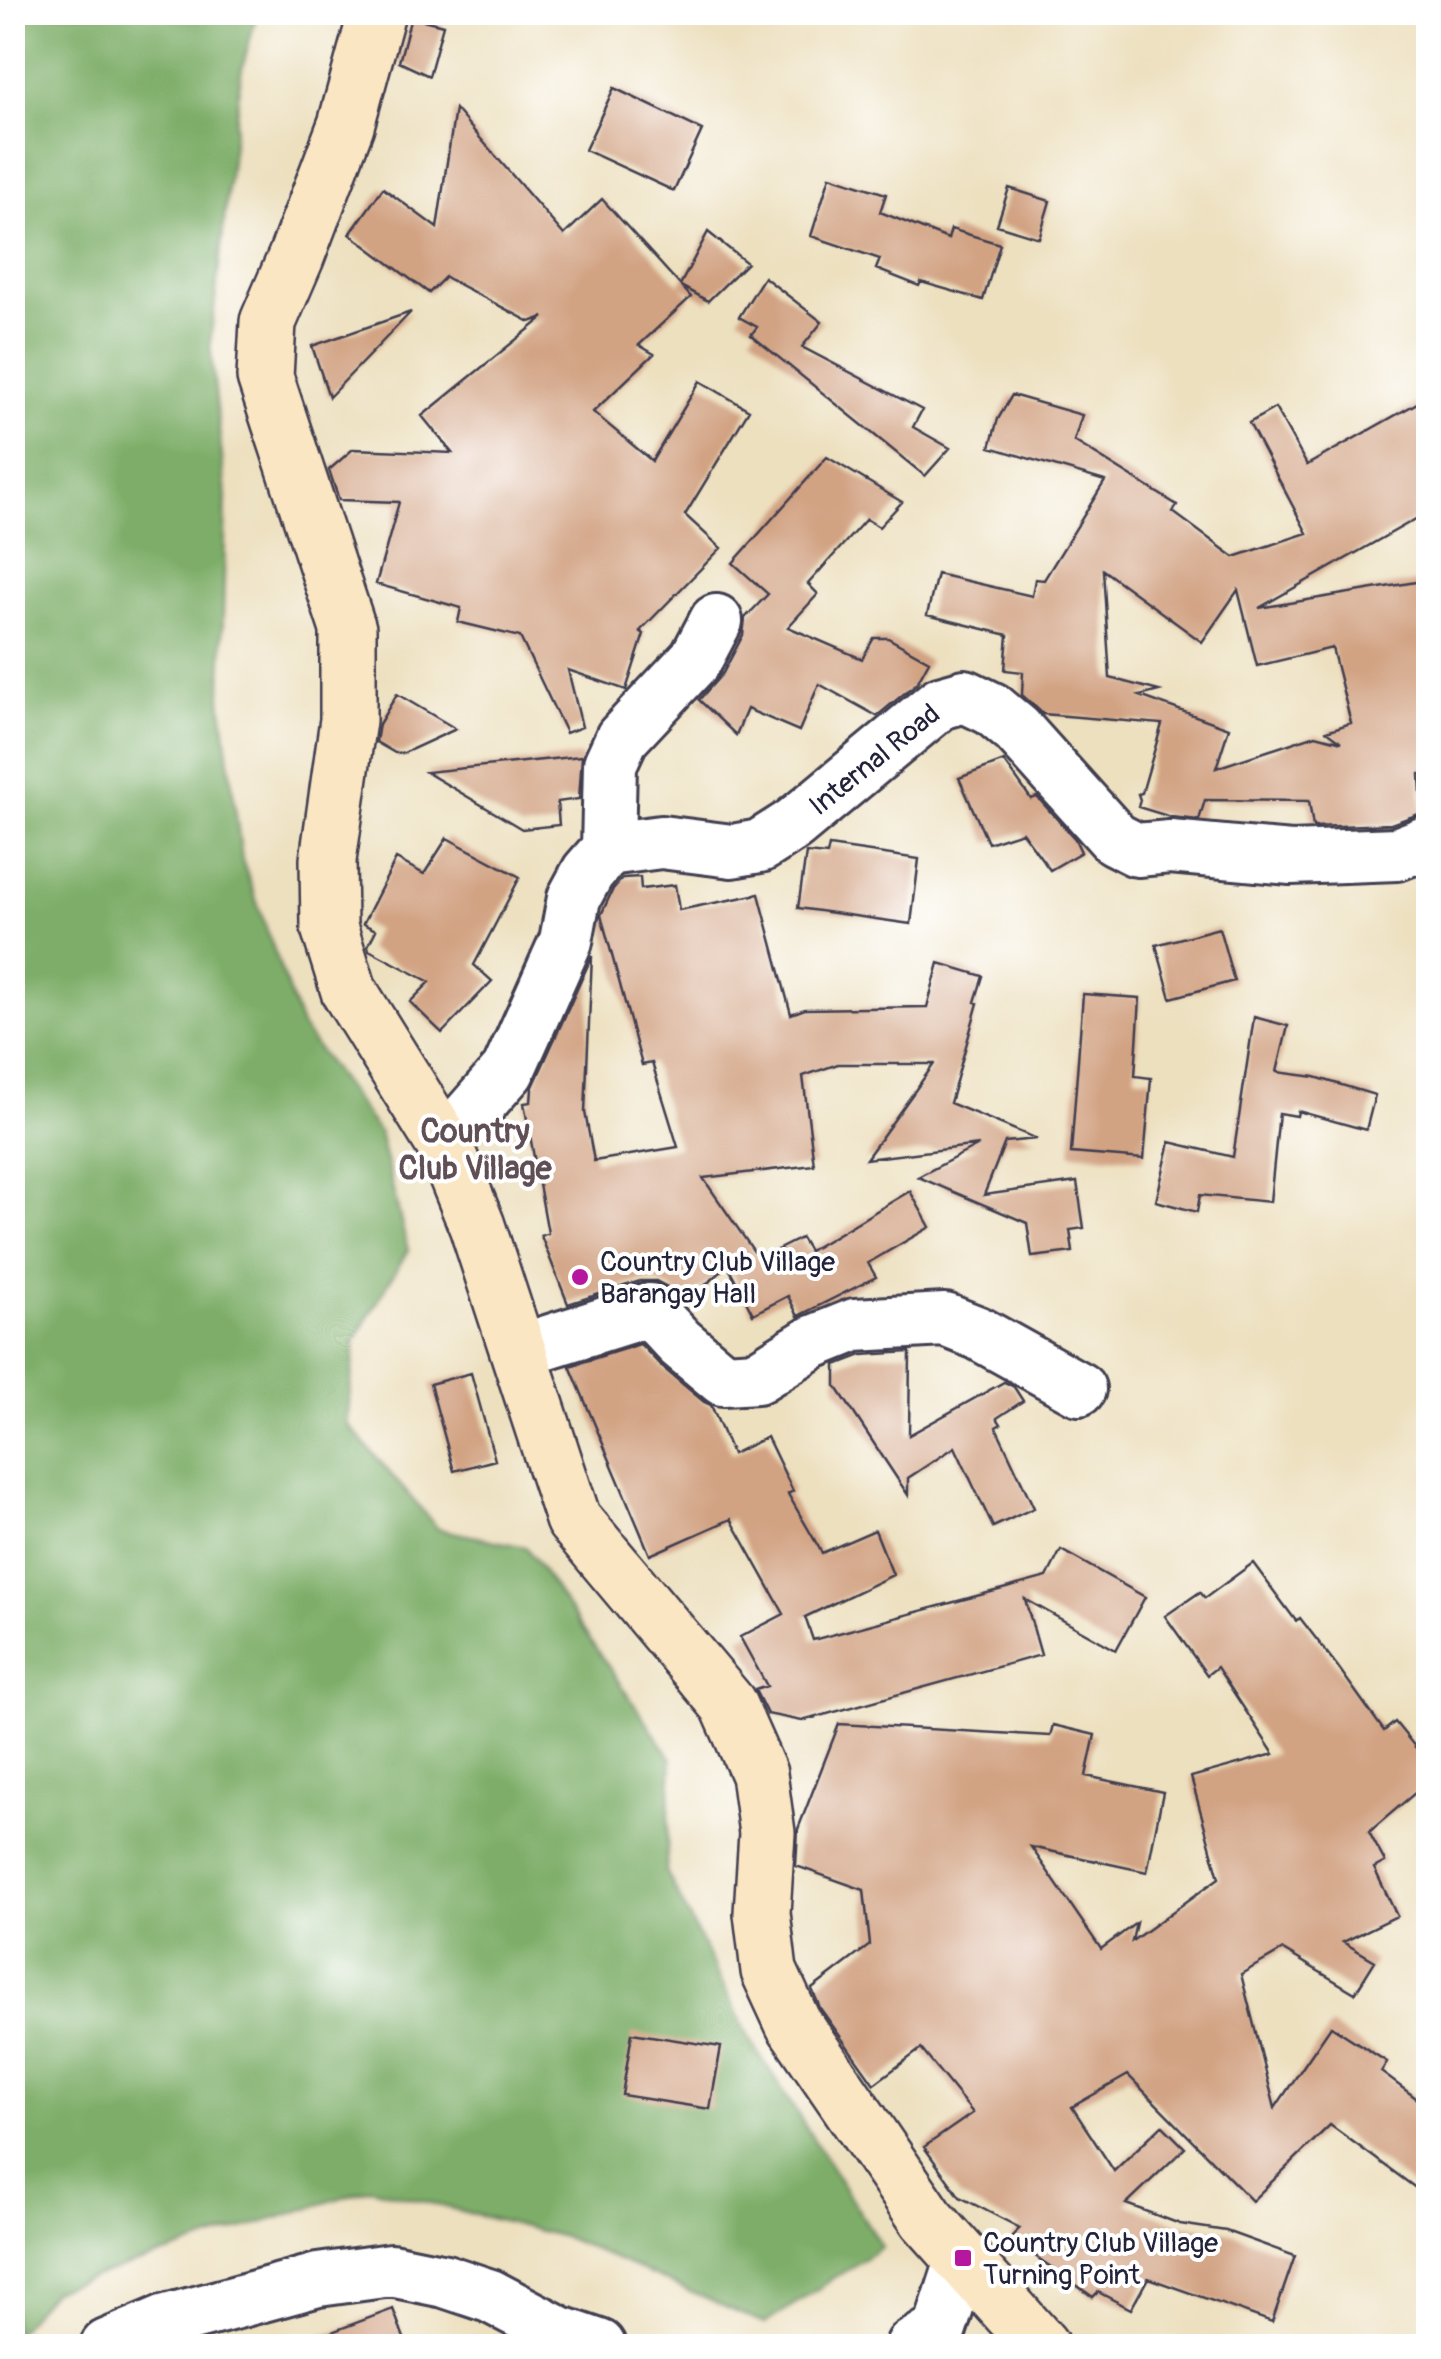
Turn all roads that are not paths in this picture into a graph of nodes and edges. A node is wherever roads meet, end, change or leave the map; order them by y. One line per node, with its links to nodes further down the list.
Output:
1 (377, 12): 5 (main road)
2 (716, 621): 4 (street)
3 (1428, 842): 4 (street, Internal Road)
4 (608, 850): 5 (street)
5 (444, 1144): 6 (main road)
6 (519, 1350): 7 (street); 8 (main road)
7 (1079, 1389)
8 (964, 2258): 11 (street); 12 (main road)
9 (107, 2346): 10 (street)
10 (599, 2346)
11 (912, 2346)
12 (1041, 2346)

